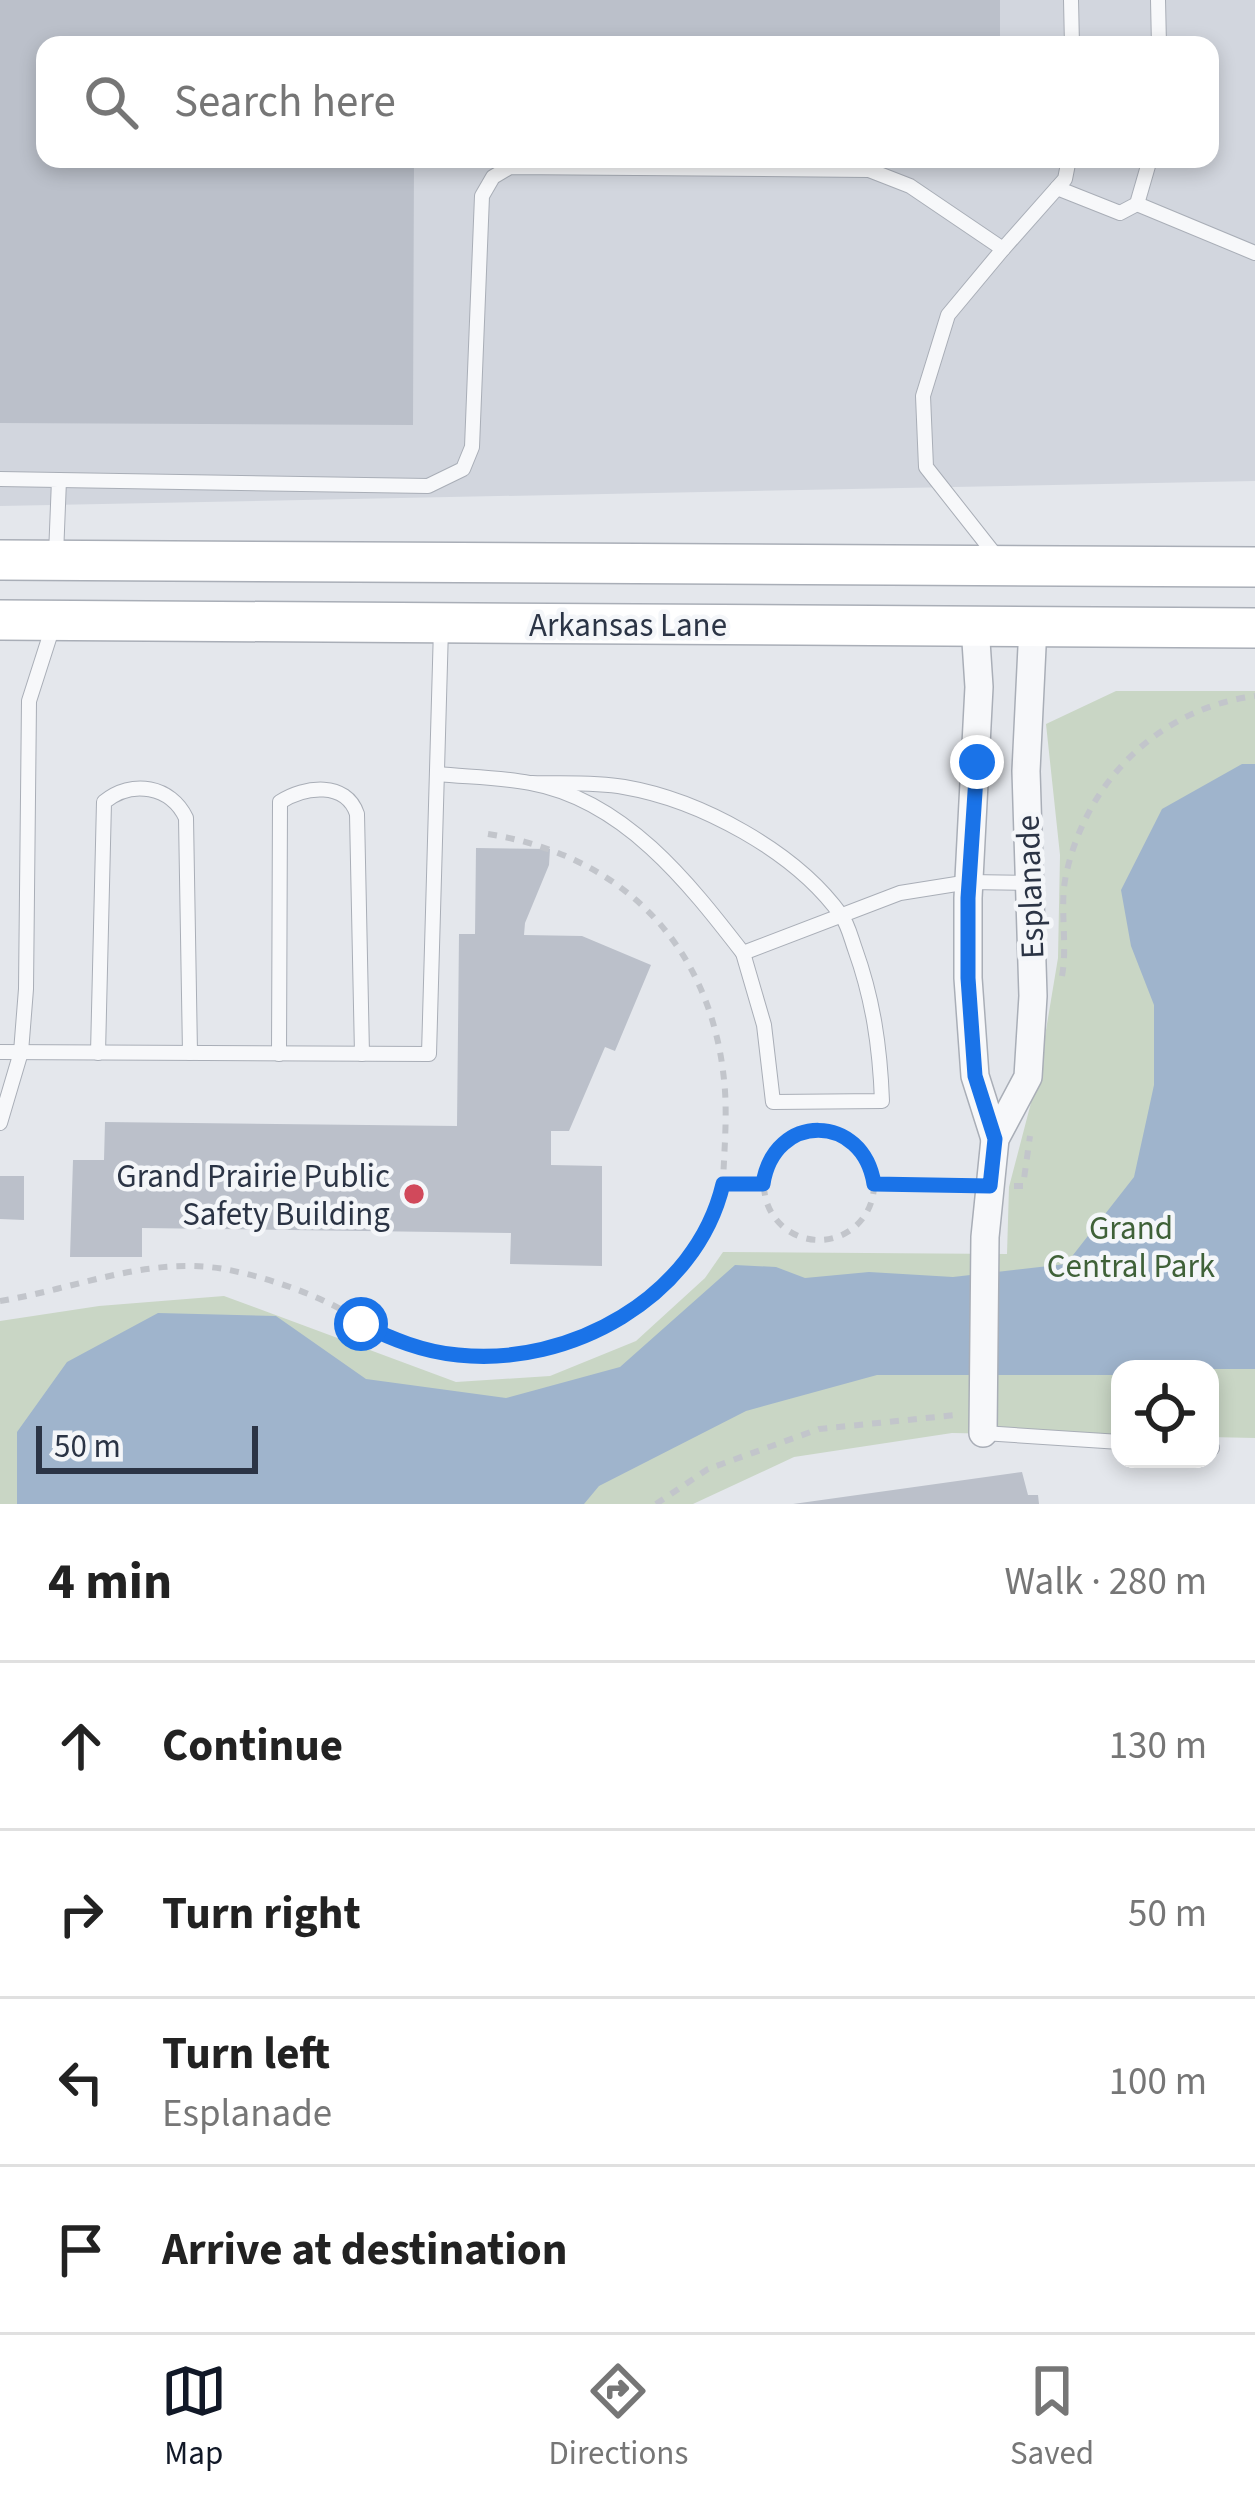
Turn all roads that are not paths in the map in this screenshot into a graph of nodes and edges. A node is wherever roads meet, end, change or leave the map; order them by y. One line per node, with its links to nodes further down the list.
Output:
1 (1071, 0): 3 (lane)
2 (1158, 0): 4 (lane)
3 (1072, 36)
4 (1159, 36)
5 (508, 168): 14 (lane)
6 (629, 168): 11 (lane)
7 (1067, 168): 9 (lane)
8 (1147, 168): 10 (lane)
9 (1057, 188): 10 (lane); 11 (lane)
10 (1136, 204): 12 (lane)
11 (1003, 249): 17 (lane)
12 (1255, 253)
13 (0, 478): 14 (lane)
14 (59, 480): 16 (lane)
15 (0, 560): 16 (main road, Arkansas Lane)
16 (56, 560): 17 (main road, Arkansas Lane); 20 (main road)
17 (1005, 567): 18 (main road, Arkansas Lane); 22 (main road); 23 (main road)
18 (1255, 567)
19 (0, 620): 20 (main road, Arkansas Lane)
20 (55, 621): 21 (main road, Arkansas Lane); 32 (lane)
21 (441, 622): 22 (main road, Arkansas Lane); 25 (lane)
22 (975, 626): 23 (main road, Arkansas Lane); 27 (street, Esplanade)
23 (1033, 626): 24 (main road, Arkansas Lane); 28 (street, Esplanade)
24 (1255, 628)
25 (437, 774): 26 (lane); 36 (lane)
26 (532, 783): 29 (lane); 30 (lane)
27 (969, 882): 28 (lane); 29 (lane); 38 (street, Esplanade)
28 (1030, 883): 38 (street, Esplanade)
29 (843, 917): 30 (lane); 30 (lane)
30 (743, 953)
31 (0, 1052): 32 (lane)
32 (21, 1052): 33 (lane); 37 (lane)
33 (98, 1053): 34 (lane); 34 (lane)
34 (190, 1053): 35 (lane)
35 (279, 1054): 36 (lane); 36 (lane)
36 (362, 1054)
37 (0, 1123)
38 (995, 1139): 39 (street, Esplanade)
39 (983, 1423): 40 (lane)
40 (1111, 1441)

